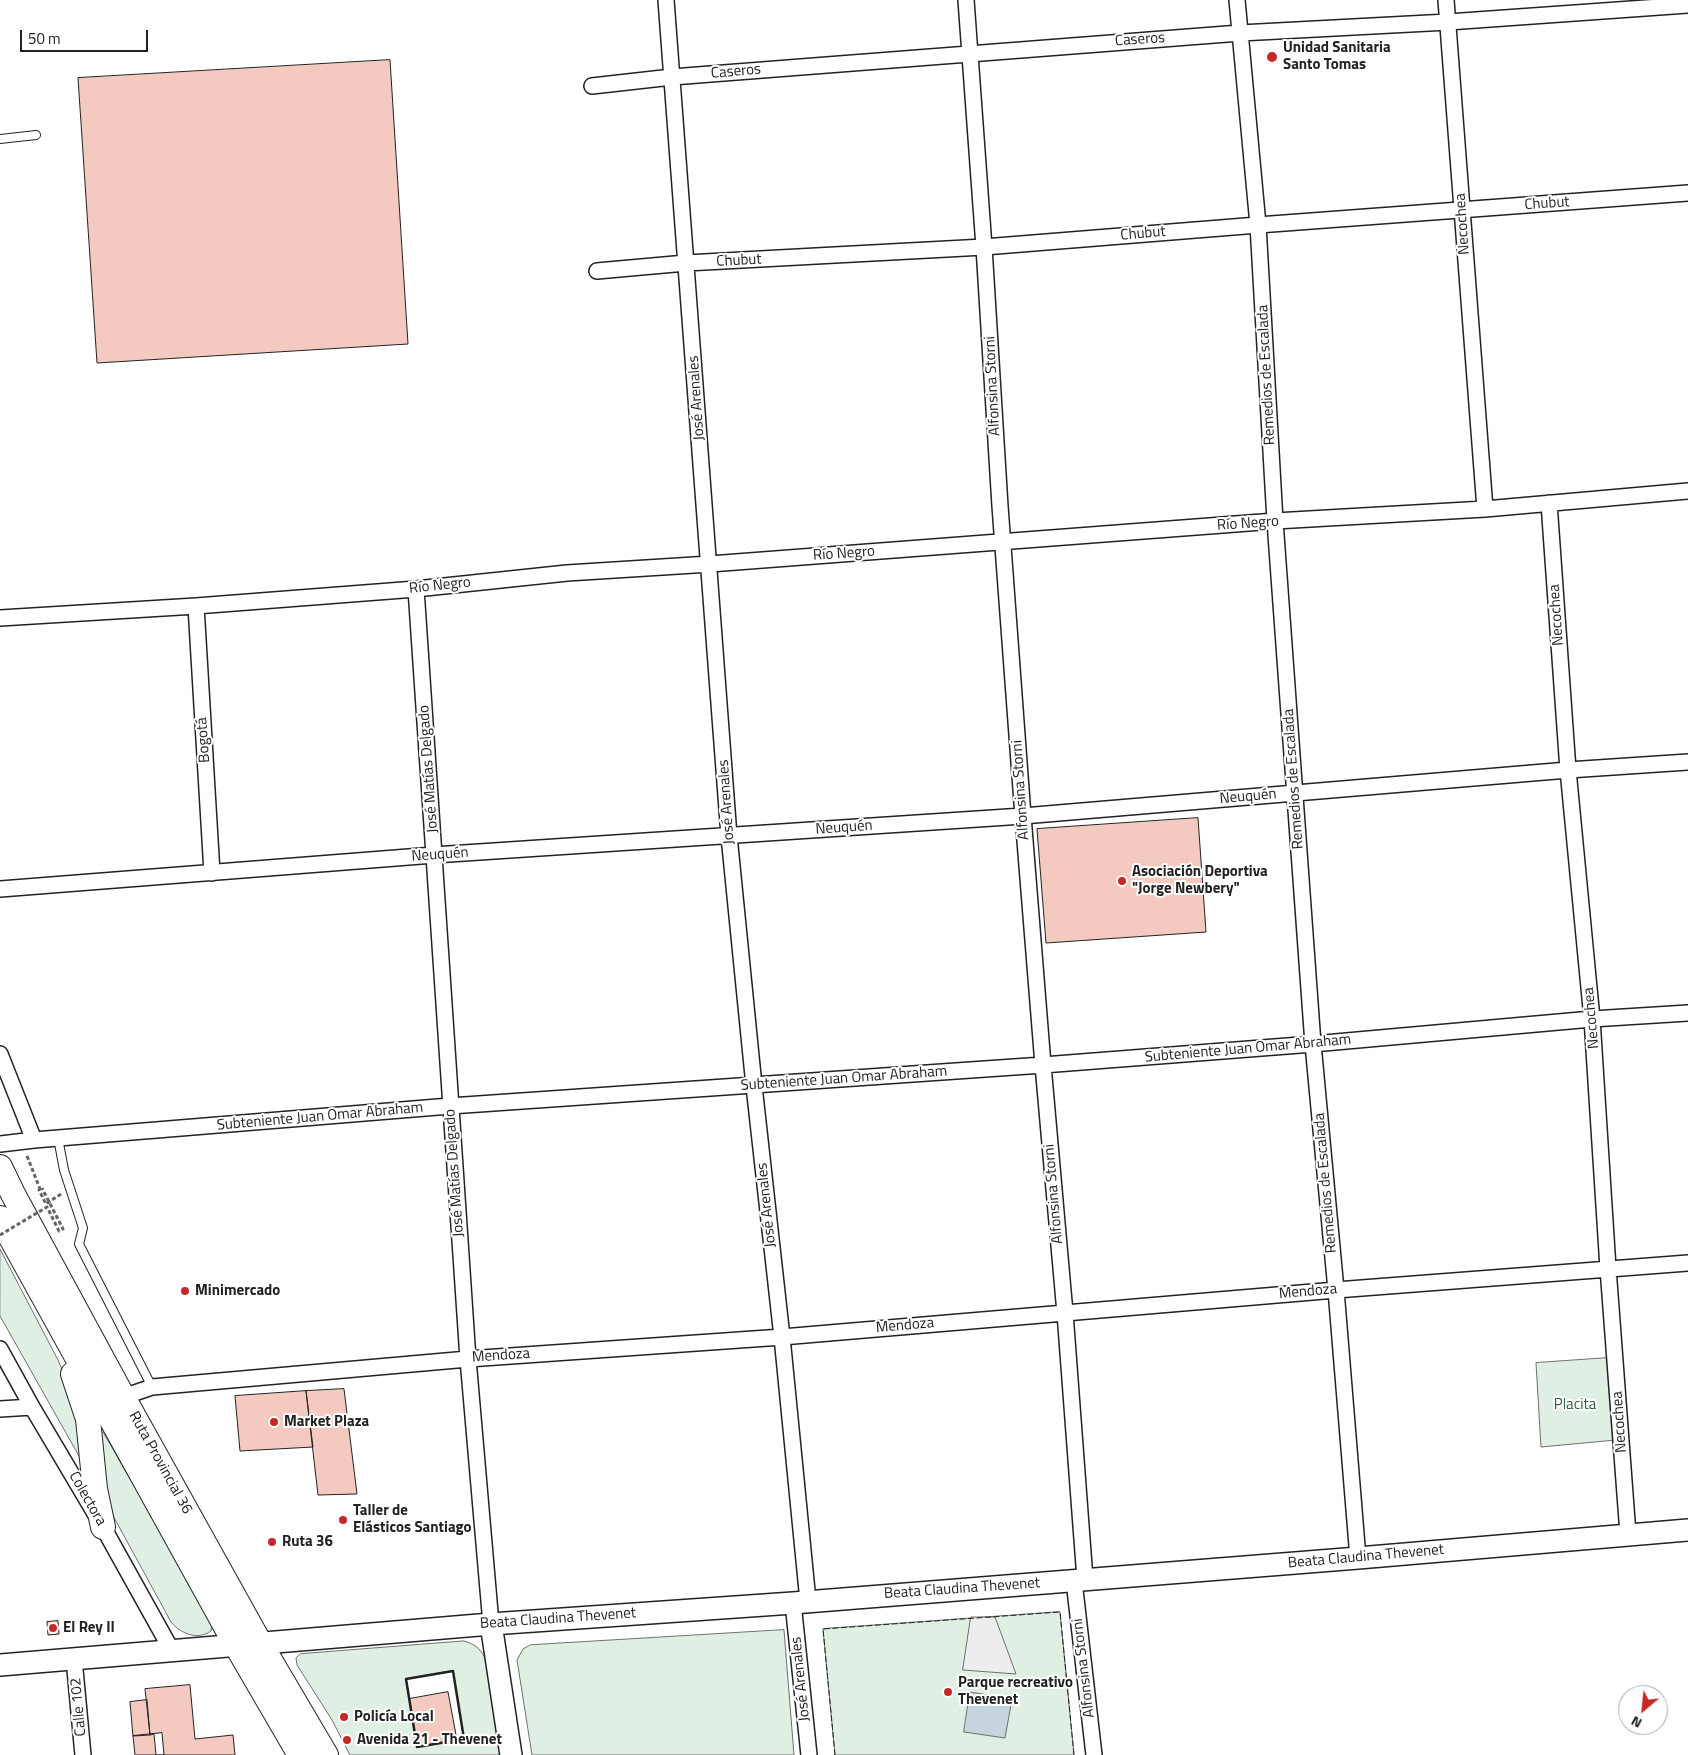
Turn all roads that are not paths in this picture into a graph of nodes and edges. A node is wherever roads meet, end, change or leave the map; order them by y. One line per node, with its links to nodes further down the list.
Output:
1 (666, 0): 9 (street, José Arenales)
2 (966, 0): 8 (street, Alfonsina Storni)
3 (1237, 0): 7 (street, Remedios de Escalada)
4 (1446, 0): 6 (street, Necochea)
5 (1688, 5): 6 (street, Caseros)
6 (1448, 22): 7 (street, Caseros); 14 (street, Necochea)
7 (1240, 33): 8 (street, Caseros); 15 (street, Remedios de Escalada)
8 (970, 53): 9 (street, Caseros); 16 (street, Alfonsina Storni)
9 (672, 77): 10 (street, Caseros); 17 (street, José Arenales)
10 (592, 86)
11 (36, 134): 12 (lane)
12 (0, 139)
13 (1688, 193): 14 (street, Chubut)
14 (1462, 210): 15 (street, Chubut); 21 (street, Necochea)
15 (1258, 225): 16 (street, Chubut); 22 (street, Remedios de Escalada)
16 (984, 247): 17 (street, Chubut); 23 (street, Alfonsina Storni)
17 (686, 263): 18 (street, Chubut); 24 (street, José Arenales)
18 (598, 271)
19 (1688, 492): 20 (street, Río Negro)
20 (1549, 503): 21 (street, Río Negro); 29 (street, Necochea)
21 (1485, 509): 22 (street, Río Negro)
22 (1276, 522): 23 (street, Río Negro); 30 (street, Remedios de Escalada)
23 (1004, 542): 24 (street, Río Negro); 31 (street, Alfonsina Storni)
24 (710, 564): 25 (street, Río Negro); 32 (street, José Arenales)
25 (416, 589): 26 (street, Río Negro); 33 (street, José Matías Delgado)
26 (196, 606): 27 (street, Río Negro); 34 (street, Bogotá)
27 (0, 618)
28 (1688, 762): 29 (street, Neuquén)
29 (1568, 770): 30 (street, Neuquén); 37 (street, Necochea)
30 (1296, 793): 31 (street, Neuquén); 38 (street, Remedios de Escalada)
31 (1023, 816): 32 (street, Neuquén); 40 (street, Alfonsina Storni)
32 (729, 836): 33 (street, Neuquén); 41 (street, José Arenales)
33 (434, 855): 34 (street, Neuquén); 42 (street, José Matías Delgado)
34 (212, 873): 35 (street, Neuquén)
35 (0, 889)
36 (1688, 1013): 37 (street, Subteniente Juan Omar Abraham)
37 (1592, 1019): 38 (street, Subteniente Juan Omar Abraham); 49 (street, Necochea)
38 (1313, 1044): 40 (street, Subteniente Juan Omar Abraham); 51 (street, Remedios de Escalada)
39 (0, 1054): 44 (street)
40 (1042, 1065): 41 (street, Subteniente Juan Omar Abraham); 52 (street, Alfonsina Storni)
41 (754, 1086): 42 (street, Subteniente Juan Omar Abraham); 53 (street, José Arenales)
42 (450, 1106): 43 (street, Subteniente Juan Omar Abraham); 55 (street, José Matías Delgado)
43 (58, 1138): 44 (street, Subteniente Juan Omar Abraham); 56 (lane)
44 (28, 1141): 45 (street, Subteniente Juan Omar Abraham)
45 (0, 1144)
46 (0, 1167): 57 (main road, Ruta Provincial 36)
47 (0, 1218): 50 (main road, Ruta Provincial 36)
48 (1688, 1263): 49 (street, Mendoza)
49 (1608, 1268): 51 (street, Mendoza); 62 (street, Necochea)
50 (32, 1275): 60 (main road); 68 (main road, Ruta Provincial 36)
51 (1336, 1290): 52 (street, Mendoza); 63 (street, Remedios de Escalada)
52 (1065, 1313): 53 (street, Mendoza); 64 (street, Alfonsina Storni)
53 (782, 1337): 55 (street, Mendoza); 65 (street, José Arenales)
54 (0, 1348): 58 (street, Colectora)
55 (468, 1359): 56 (street, Mendoza); 66 (street, José Matías Delgado)
56 (152, 1387): 57 (street, Mendoza)
57 (123, 1397): 67 (main road, Ruta Provincial 36)
58 (32, 1407): 59 (street); 60 (street, Colectora)
59 (0, 1409)
60 (103, 1527): 69 (street, Colectora)
61 (1688, 1530): 62 (main road, Beata Claudina Thevenet)
62 (1628, 1534): 63 (main road, Beata Claudina Thevenet)
63 (1358, 1558): 64 (main road, Beata Claudina Thevenet)
64 (1080, 1580): 65 (main road, Beata Claudina Thevenet); 77 (street, Alfonsina Storni)
65 (800, 1602): 66 (main road, Beata Claudina Thevenet); 76 (street, José Arenales)
66 (491, 1624): 67 (main road, Beata Claudina Thevenet); 75 (main road, José Matías Delgado)
67 (260, 1643): 68 (main road, Beata Claudina Thevenet); 74 (main road, Ruta Provincial 36)
68 (236, 1645): 69 (main road, Beata Claudina Thevenet); 73 (main road, Ruta Provincial 36)
69 (172, 1651): 70 (main road, Beata Claudina Thevenet)
70 (74, 1659): 71 (main road, Beata Claudina Thevenet); 72 (street, Calle 102)
71 (0, 1666)
72 (83, 1755)
73 (300, 1755)
74 (326, 1755)
75 (511, 1755)
76 (809, 1755)
77 (1094, 1755)

